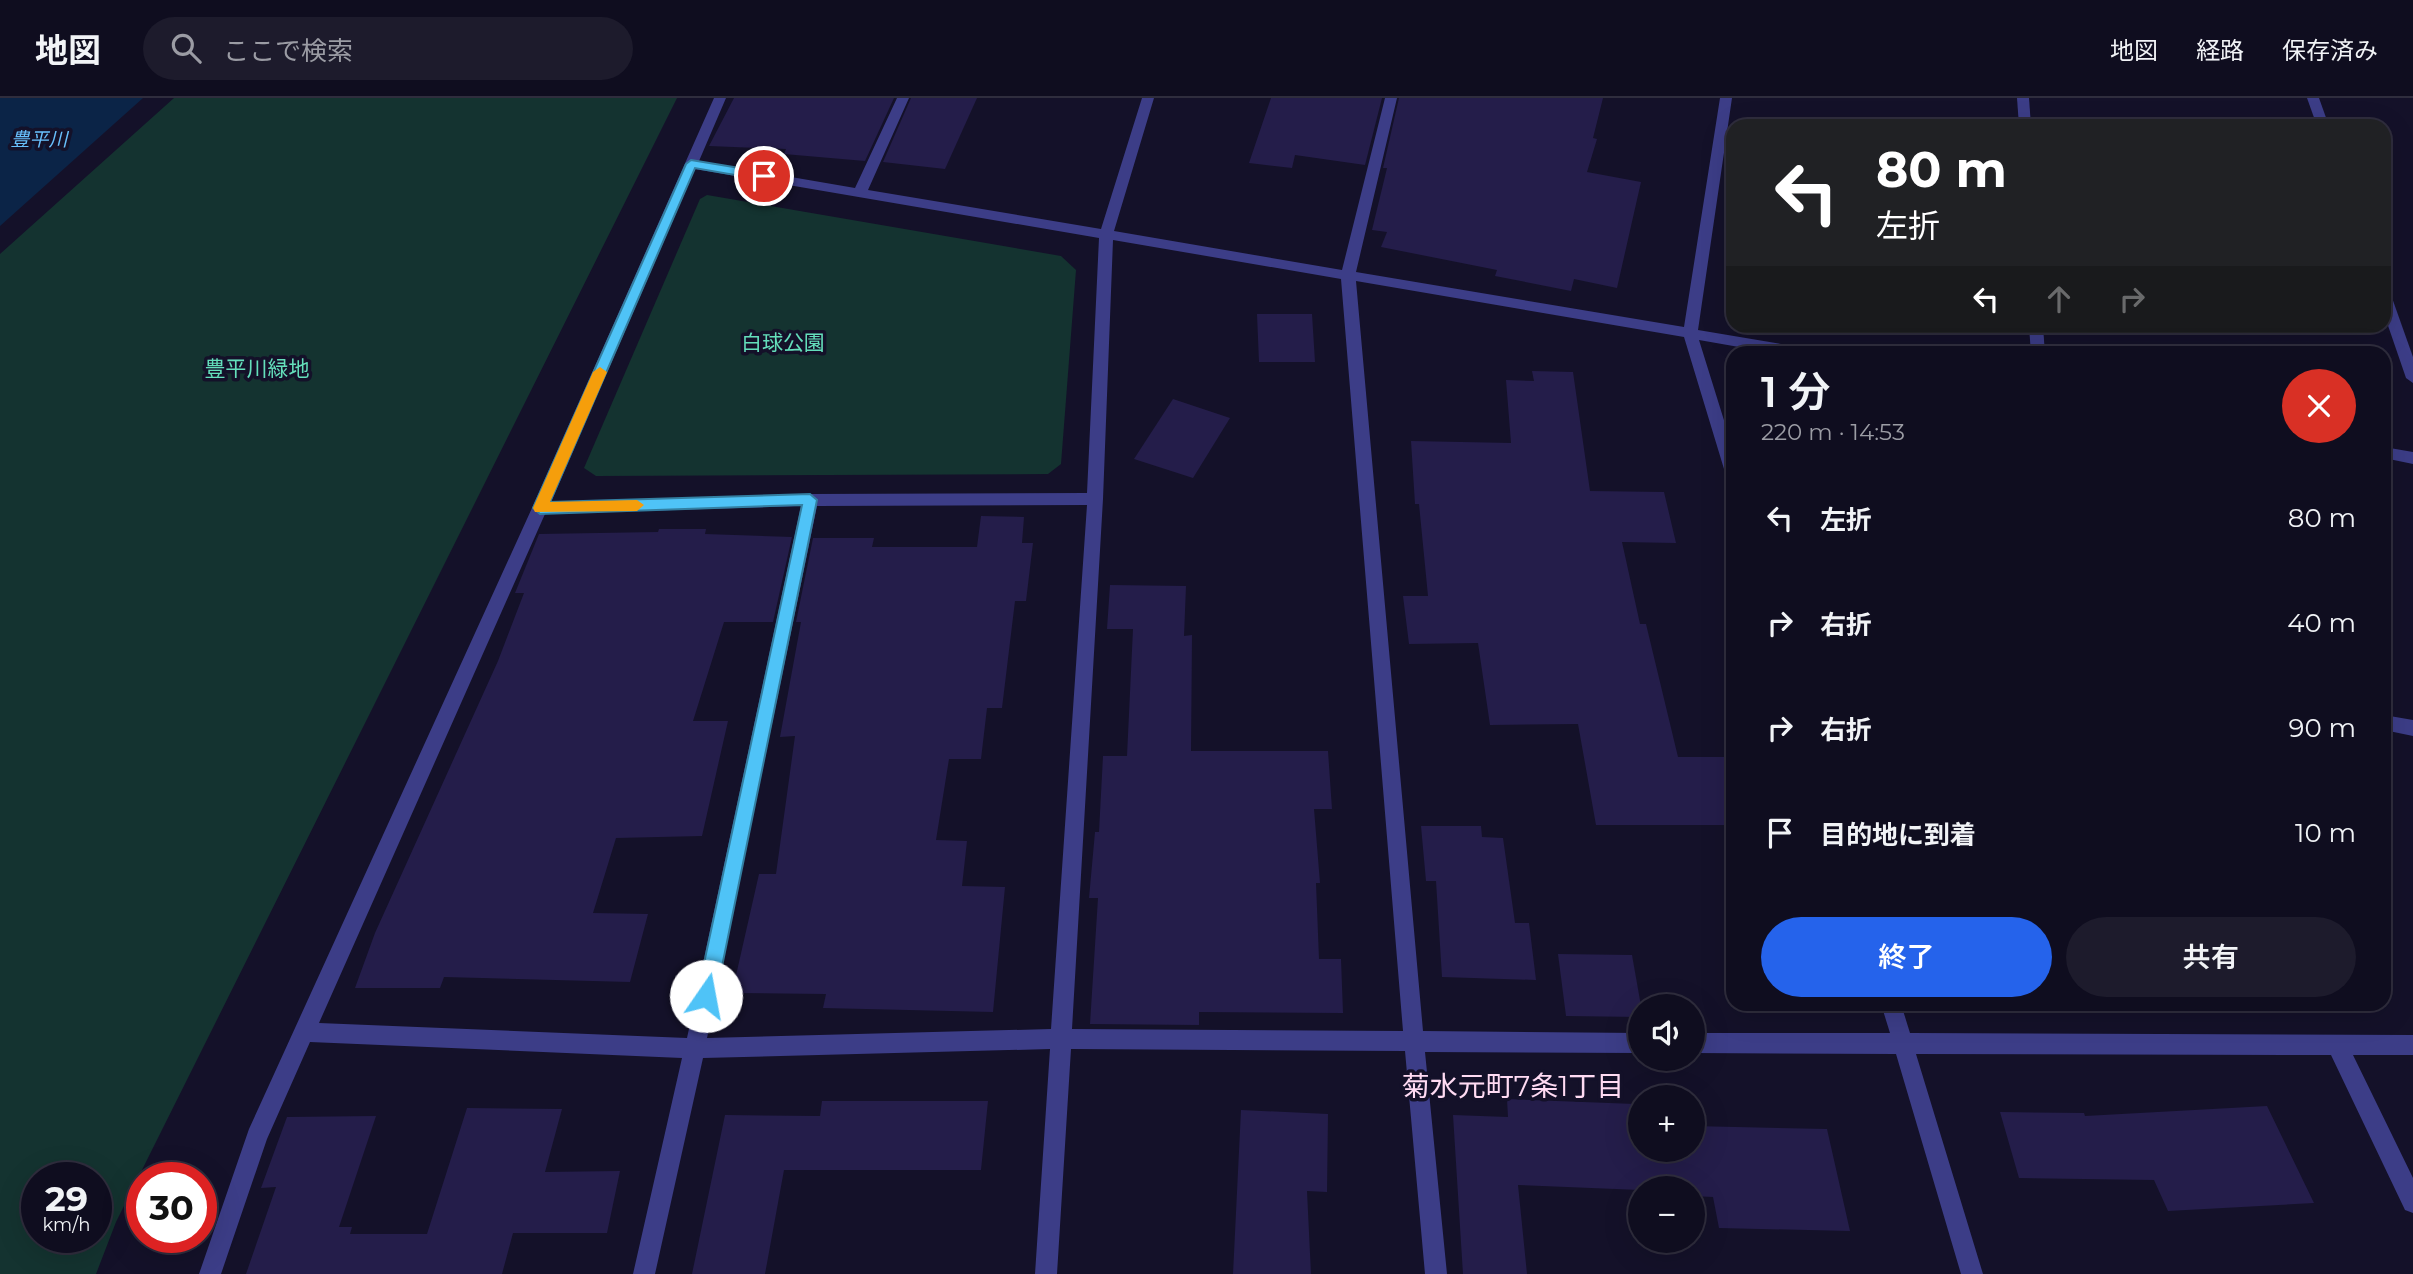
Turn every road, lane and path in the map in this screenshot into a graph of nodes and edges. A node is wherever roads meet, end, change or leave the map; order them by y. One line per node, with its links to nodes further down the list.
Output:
1 (720, 98): 10 (street)
2 (904, 98): 11 (street)
3 (1148, 98): 12 (street)
4 (1391, 98): 13 (street)
5 (1726, 98): 15 (street)
6 (2023, 98): 8 (street)
7 (2313, 98): 9 (street)
8 (2024, 119)
9 (2320, 119)
10 (691, 164): 11 (street); 23 (street)
11 (860, 192): 12 (street)
12 (1106, 234): 13 (street); 21 (street)
13 (1348, 275): 15 (street); 29 (street)
14 (2391, 315): 17 (street)
15 (1690, 333): 16 (street); 18 (street)
16 (1765, 346)
17 (2413, 378)
18 (1726, 450)
19 (2391, 454): 20 (street)
20 (2413, 458)
21 (1095, 499): 22 (street); 28 (street)
22 (810, 500): 23 (street); 35 (street)
23 (540, 508): 27 (street)
24 (2391, 724): 25 (street)
25 (2413, 729)
26 (1893, 1011): 32 (street)
27 (305, 1032): 35 (street); 37 (street)
28 (1060, 1039): 29 (street); 35 (street); 39 (street)
29 (1414, 1042): 30 (street); 40 (street)
30 (1628, 1043)
31 (1705, 1043): 32 (street)
32 (1903, 1045): 33 (street); 41 (street)
33 (2337, 1045): 34 (street); 36 (street)
34 (2413, 1045)
35 (695, 1048): 38 (street)
36 (2413, 1202)
37 (210, 1274)
38 (644, 1274)
39 (1046, 1274)
40 (1436, 1274)
41 (1972, 1274)

